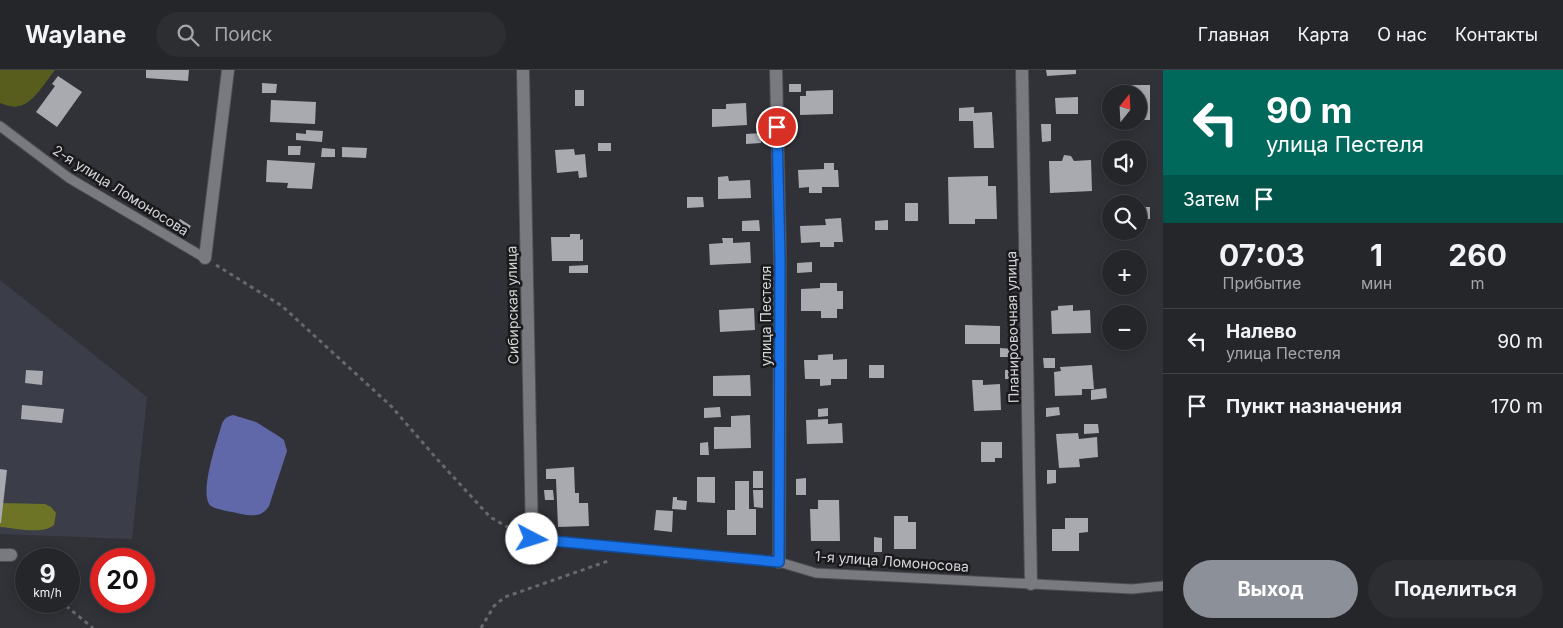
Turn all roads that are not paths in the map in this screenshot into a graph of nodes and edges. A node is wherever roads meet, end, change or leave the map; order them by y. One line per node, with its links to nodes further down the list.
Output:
1 (228, 70): 6 (street)
2 (523, 70): 7 (street, Сибирская улица)
3 (776, 70): 8 (street, улица Пестеля)
4 (1022, 70): 9 (street, Планировочная улица)
5 (0, 126): 6 (lane, 2-я улица Ломоносова)
6 (205, 258)
7 (532, 539): 8 (lane, 1-я улица Ломоносова)
8 (779, 562): 9 (lane, 1-я улица Ломоносова)
9 (1031, 584): 10 (lane, 1-я улица Ломоносова)
10 (1163, 586)

